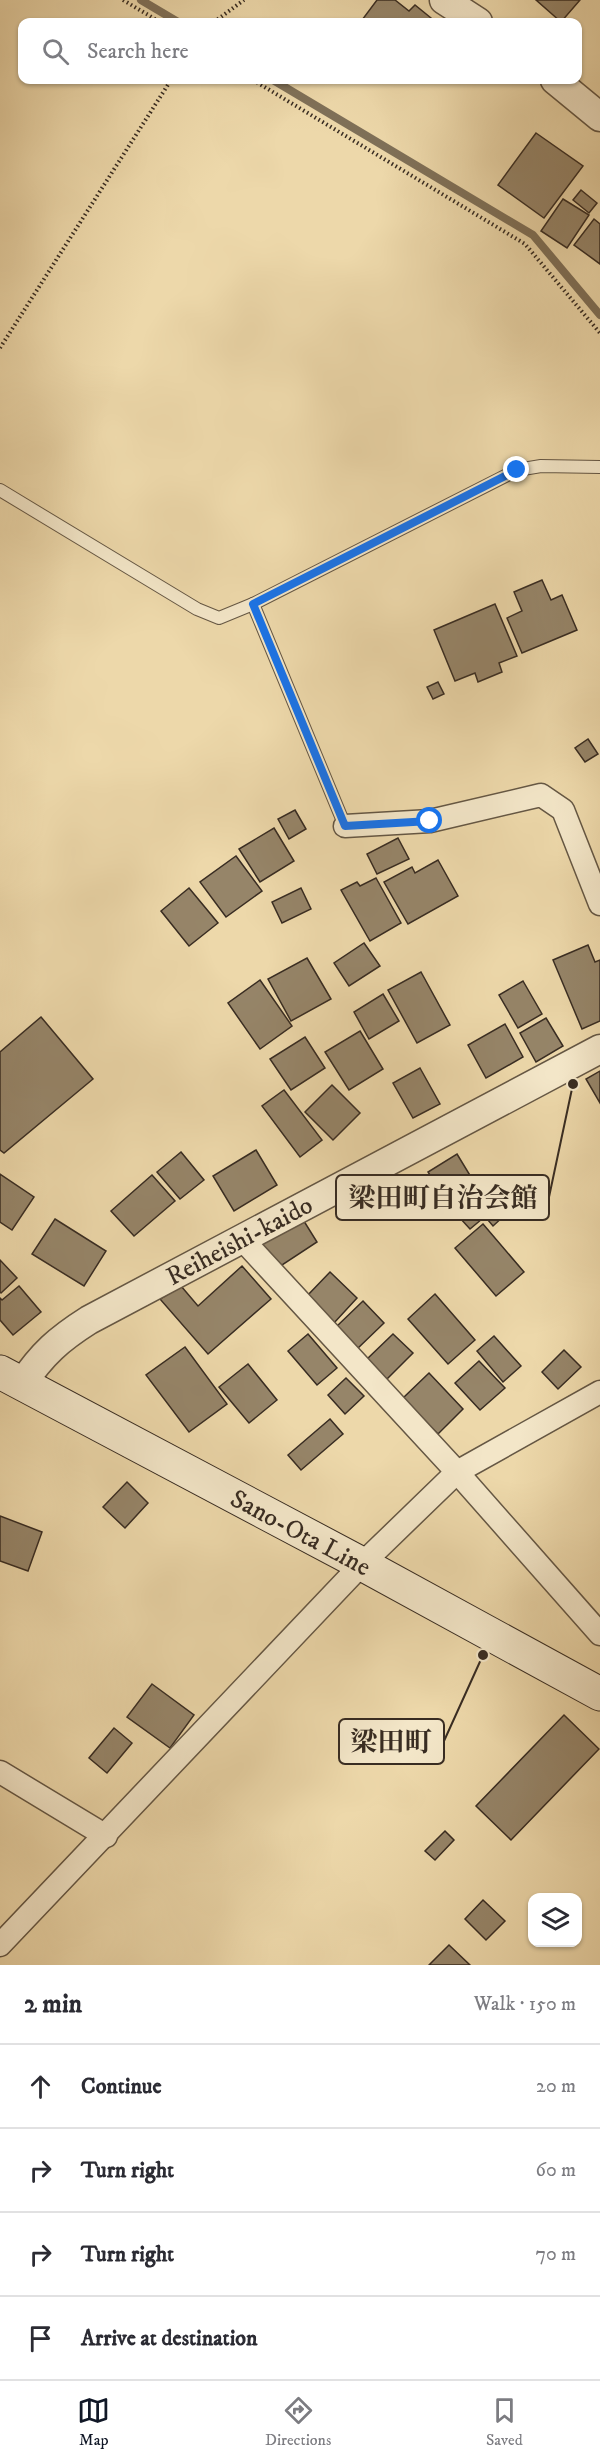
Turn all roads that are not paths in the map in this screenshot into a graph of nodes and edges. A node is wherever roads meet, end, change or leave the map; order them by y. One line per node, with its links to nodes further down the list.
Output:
1 (444, 0): 2 (street)
2 (472, 18)
3 (560, 84): 4 (street)
4 (600, 117)
5 (600, 467): 7 (lane)
6 (0, 490): 7 (lane)
7 (253, 604): 8 (lane)
8 (345, 826): 9 (street)
9 (600, 904)
10 (600, 1049): 11 (street, Reiheishi-kaido)
11 (242, 1239): 12 (street, Reiheishi-kaido); 14 (street)
12 (11, 1378): 15 (main road, Sano-Ota Line)
13 (600, 1392): 14 (street)
14 (457, 1472): 15 (street); 16 (street)
15 (362, 1564): 17 (main road, Sano-Ota Line); 19 (street)
16 (600, 1634)
17 (600, 1694)
18 (0, 1772): 19 (street)
19 (106, 1836): 20 (street)
20 (0, 1945)

